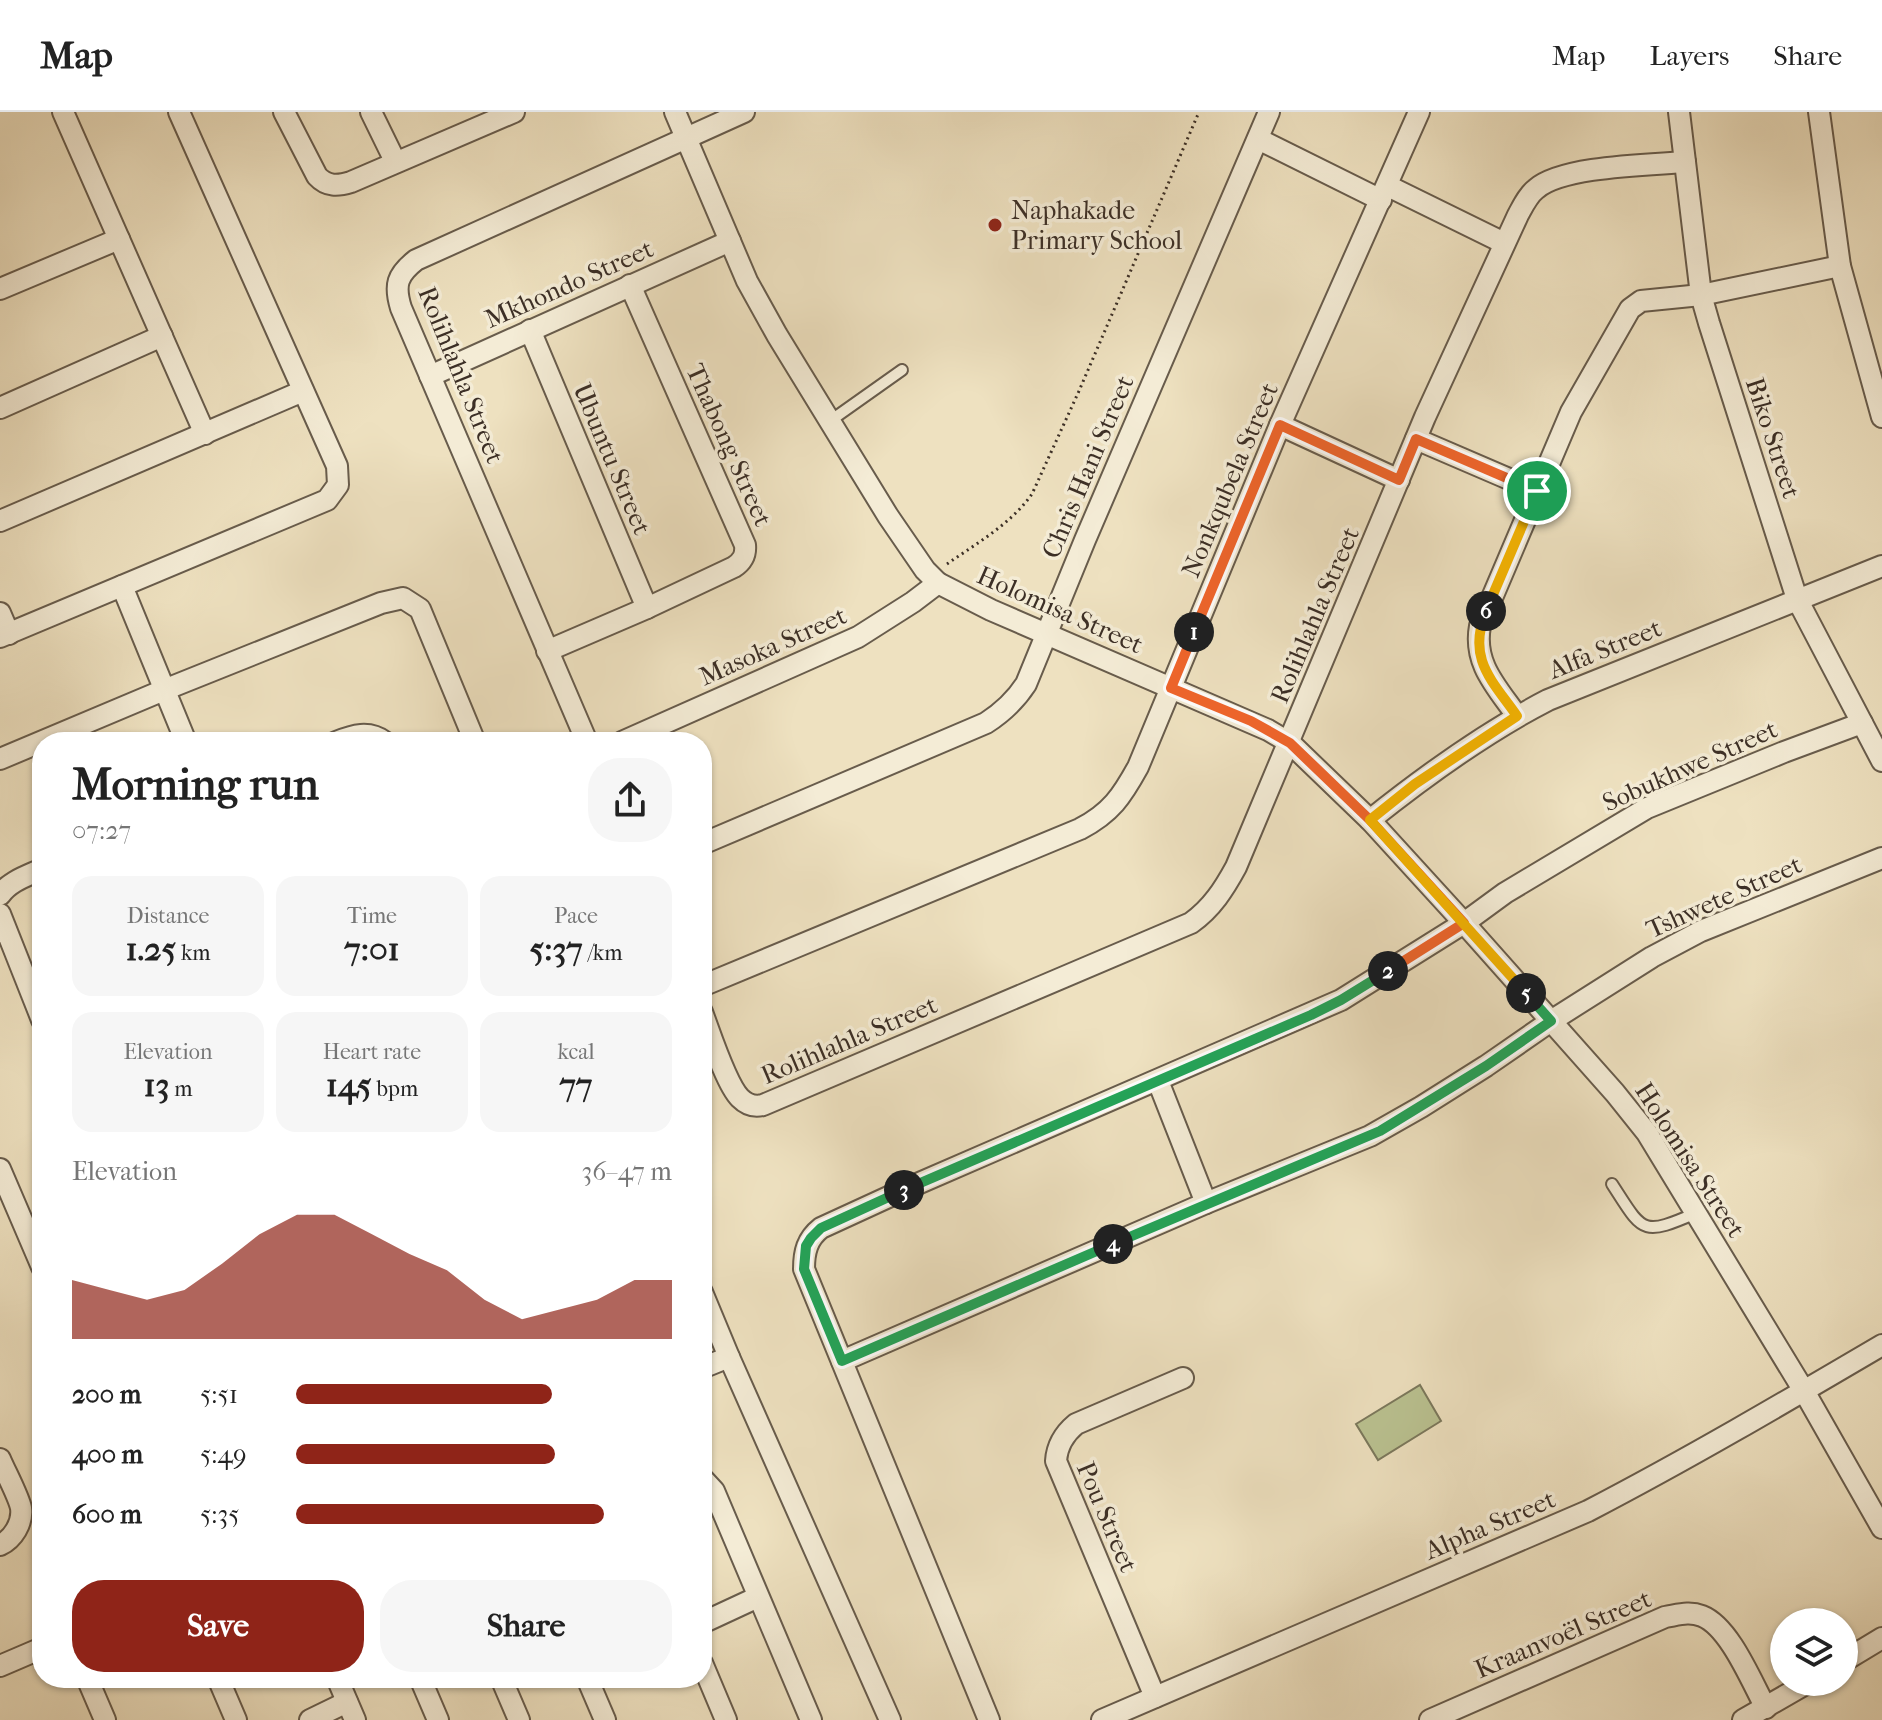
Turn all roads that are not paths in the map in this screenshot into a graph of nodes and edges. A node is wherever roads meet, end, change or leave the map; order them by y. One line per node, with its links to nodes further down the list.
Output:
1 (63, 112): 17 (street)
2 (179, 112): 28 (street)
3 (284, 112): 14 (street)
4 (371, 112): 14 (street)
5 (514, 112): 14 (street)
6 (675, 112): 12 (street, Holomisa Street)
7 (744, 112): 12 (street, Rolihlahla Street)
8 (1269, 112): 13 (street, Chris Hani Street)
9 (1419, 112): 16 (street, Nonkqubela Street)
10 (1679, 112): 15 (street, Biko Street)
11 (1819, 112): 20 (street)
12 (686, 138): 18 (street, Holomisa Street); 27 (street, Rolihlahla Street)
13 (1258, 139): 16 (street); 44 (street, Chris Hani Street)
14 (395, 161)
15 (1685, 162): 19 (street, Rolihlahla Street); 23 (street, Biko Street)
16 (1384, 193): 19 (street); 32 (street, Nonkqubela Street)
17 (119, 239): 22 (street); 25 (street)
18 (730, 241): 21 (street, Mkhondo Street); 31 (street, Holomisa Street)
19 (1504, 243): 34 (street, Rolihlahla Street)
20 (1840, 266): 23 (street); 30 (street)
21 (630, 285): 24 (street, Mkhondo Street); 42 (street, Thabong Street)
22 (0, 289)
23 (1701, 295): 36 (street); 41 (street, Biko Street)
24 (530, 330): 27 (street, Mkhondo Street); 42 (street, Ubuntu Street)
25 (162, 336): 29 (street); 33 (street)
26 (902, 370): 31 (lane)
27 (430, 376): 46 (street, Rolihlahla Street)
28 (303, 391): 33 (street); 40 (street)
29 (0, 408)
30 (1882, 417)
31 (830, 421): 39 (street, Holomisa Street)
32 (1280, 425): 35 (street); 47 (street, Nonkqubela Street)
33 (205, 434): 37 (street)
34 (1416, 439): 35 (street, Rolihlahla Street); 36 (street)
35 (1399, 480): 56 (street, Rolihlahla Street)
36 (1537, 491): 49 (street)
37 (0, 521)
38 (1882, 566): 41 (street, Alfa Street)
39 (934, 579): 44 (street, Holomisa Street); 55 (street, Masoka Street)
40 (122, 586): 45 (street); 48 (street)
41 (1797, 599): 49 (street, Alfa Street); 50 (street, Biko Street)
42 (647, 608): 46 (street, Thabong Street)
43 (0, 613): 45 (street)
44 (1045, 633): 47 (street, Holomisa Street); 61 (street, Chris Hani Street)
45 (4, 635)
46 (547, 651): 54 (street, Rolihlahla Street)
47 (1171, 688): 56 (street, Holomisa Street); 68 (street, Nonkqubela Street)
48 (164, 690): 51 (street); 52 (street); 53 (street)
49 (1517, 716): 60 (street, Alfa Street)
50 (1862, 723): 59 (street, Biko Street); 66 (street, Sobukhwe Street)
51 (64, 732)
52 (182, 732)
53 (471, 732)
54 (583, 732)
55 (644, 732)
56 (1290, 743): 60 (street, Holomisa Street); 70 (street, Rolihlahla Street)
57 (32, 746): 58 (street)
58 (0, 759)
59 (1882, 761)
60 (1370, 820): 66 (street, Holomisa Street)
61 (712, 840)
62 (1882, 858): 69 (street, Tshwete Street)
63 (32, 873): 64 (street)
64 (0, 895)
65 (0, 914): 67 (street)
66 (1464, 923): 69 (street, Holomisa Street); 71 (street, Sobukhwe Street)
67 (32, 977)
68 (712, 982)
69 (1551, 1021): 74 (street, Tshwete Street); 75 (street, Holomisa Street)
70 (712, 1037)
71 (1158, 1081): 74 (street); 80 (street, Sobukhwe Street)
72 (0, 1169): 76 (street)
73 (1612, 1184): 75 (lane)
74 (1206, 1203): 80 (street, Tshwete Street)
75 (1696, 1213): 83 (street, Holomisa Street)
76 (32, 1244)
77 (712, 1316): 79 (street)
78 (1882, 1345): 83 (street, Alpha Street)
79 (729, 1357): 81 (street); 114 (street)
80 (842, 1361): 115 (street, Sobukhwe Street)
81 (712, 1364)
82 (1183, 1378): 103 (street, Pou Street)
83 (1804, 1391): 86 (street, Holomisa Street); 103 (street, Alpha Street)
84 (0, 1459): 88 (street)
85 (712, 1489): 89 (street)
86 (1874, 1496): 87 (street, Holomisa Street)
87 (1882, 1528)
88 (0, 1545)
89 (758, 1597): 90 (street); 113 (street)
90 (712, 1618)
91 (1882, 1638): 93 (street)
92 (32, 1652): 94 (street)
93 (1858, 1653)
94 (0, 1666)
95 (712, 1687): 112 (street)
96 (91, 1688): 107 (street)
97 (222, 1688): 108 (street)
98 (341, 1688): 105 (street)
99 (424, 1688): 110 (street)
100 (504, 1688): 106 (street)
101 (591, 1688): 111 (street)
102 (1786, 1696): 104 (street)
103 (1155, 1697): 116 (street, Alpha Street)
104 (1766, 1708): 117 (street, Kraanvoël Street); 118 (street)
105 (351, 1711): 109 (street)
106 (511, 1717)
107 (105, 1720)
108 (236, 1720)
109 (310, 1720)
110 (438, 1720)
111 (605, 1720)
112 (726, 1720)
113 (811, 1720)
114 (890, 1720)
115 (989, 1720)
116 (1102, 1720)
117 (1430, 1720)
118 (1743, 1720)

